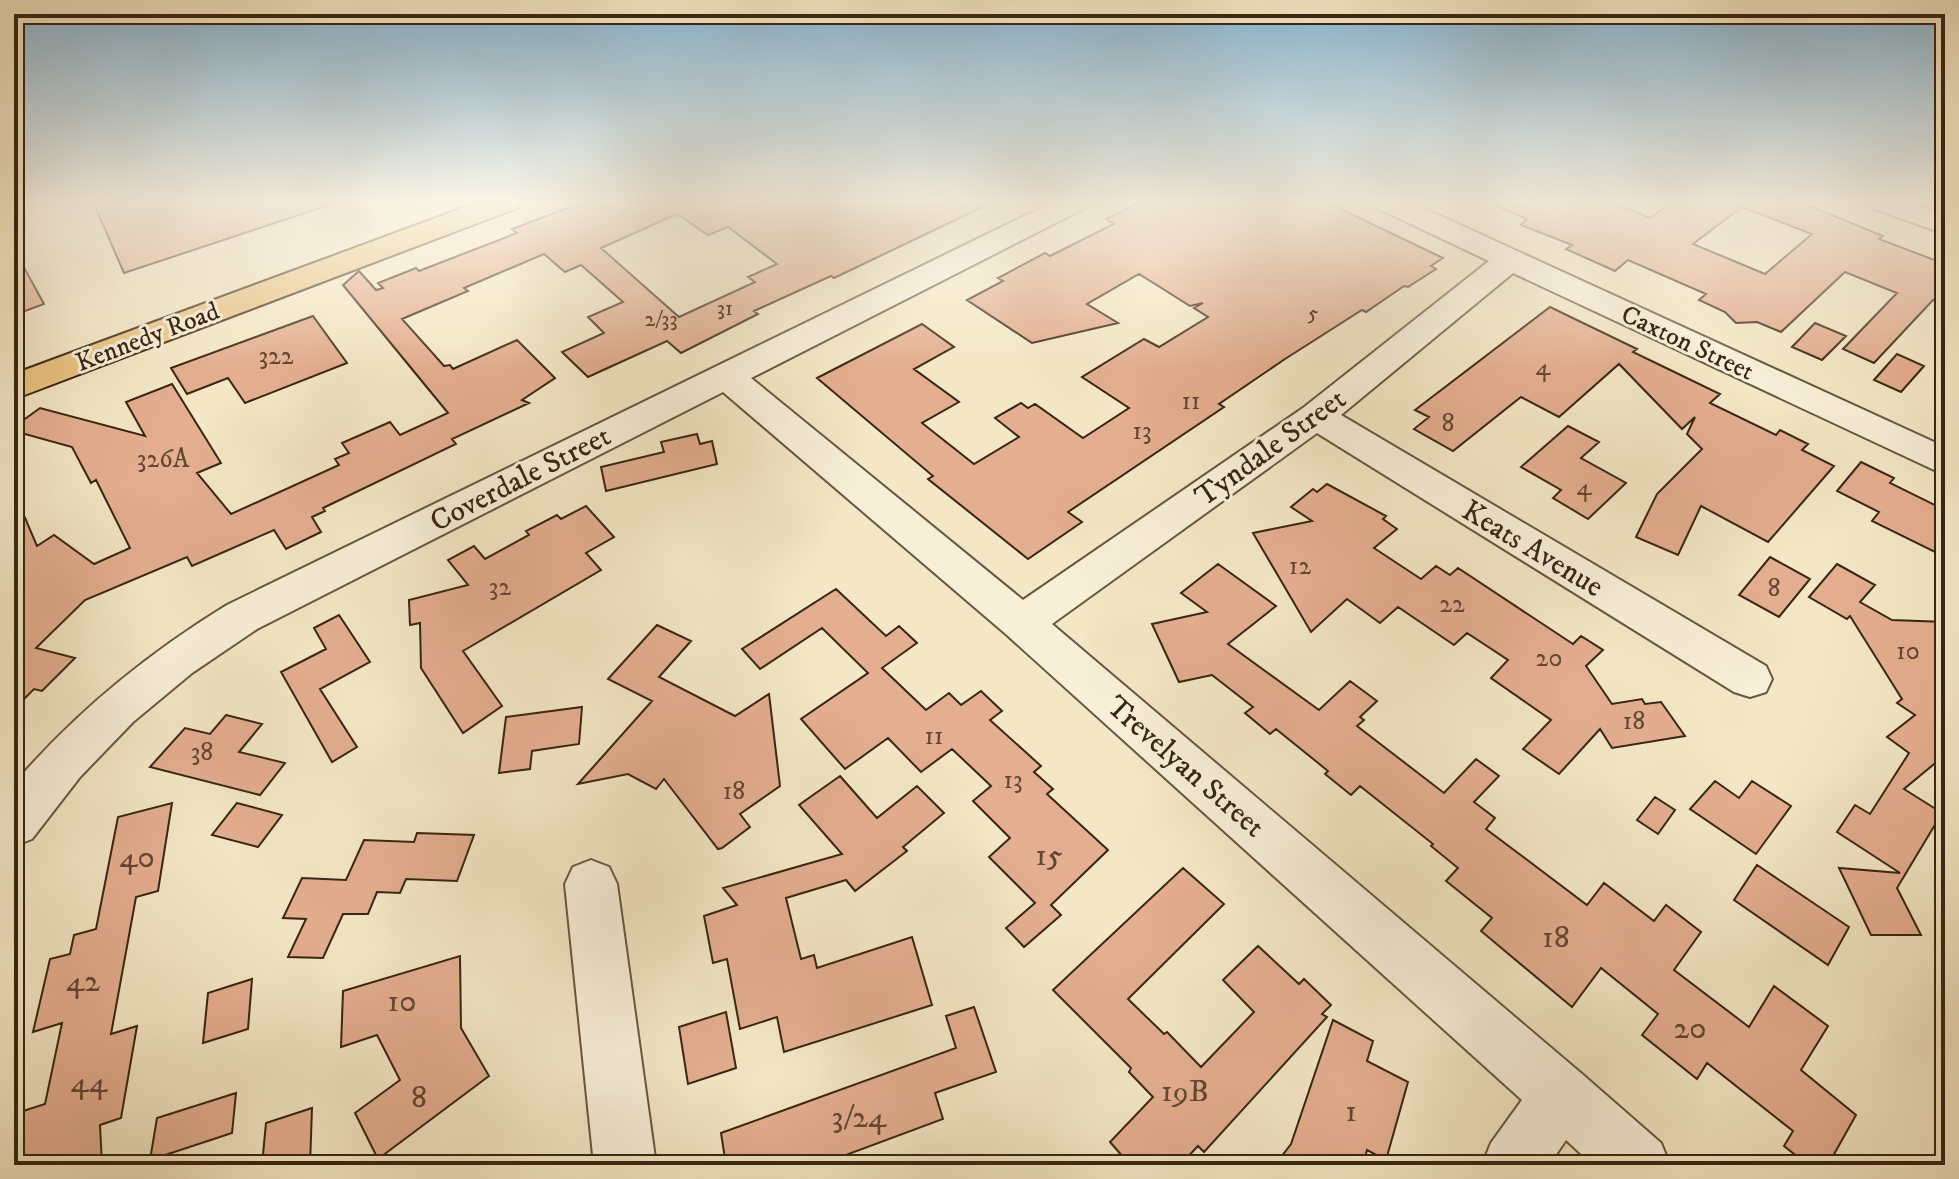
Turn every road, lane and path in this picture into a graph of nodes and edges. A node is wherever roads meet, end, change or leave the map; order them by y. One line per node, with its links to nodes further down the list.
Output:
1 (305, 257): 6 (main road, Kennedy Road)
2 (360, 257): 8 (main road, Kennedy Road)
3 (965, 257): 7 (street, Coverdale Street)
4 (1504, 257): 5 (street, Caxton Street)
5 (1510, 260): 9 (street, Tyndale Street); 10 (street, Caxton Street)
6 (14, 364)
7 (726, 376): 11 (street, Trevelyan Street); 13 (street, Coverdale Street)
8 (14, 387)
9 (1316, 416): 11 (street, Tyndale Street); 12 (street, Keats Avenue)
10 (1945, 462)
11 (1022, 623): 15 (street, Trevelyan Street)
12 (1750, 679)
13 (14, 823)
14 (591, 884): 16 (street)
15 (1561, 1095): 17 (street); 18 (street, Trevelyan Street)
16 (625, 1165)
17 (1513, 1165)
18 (1639, 1165)

